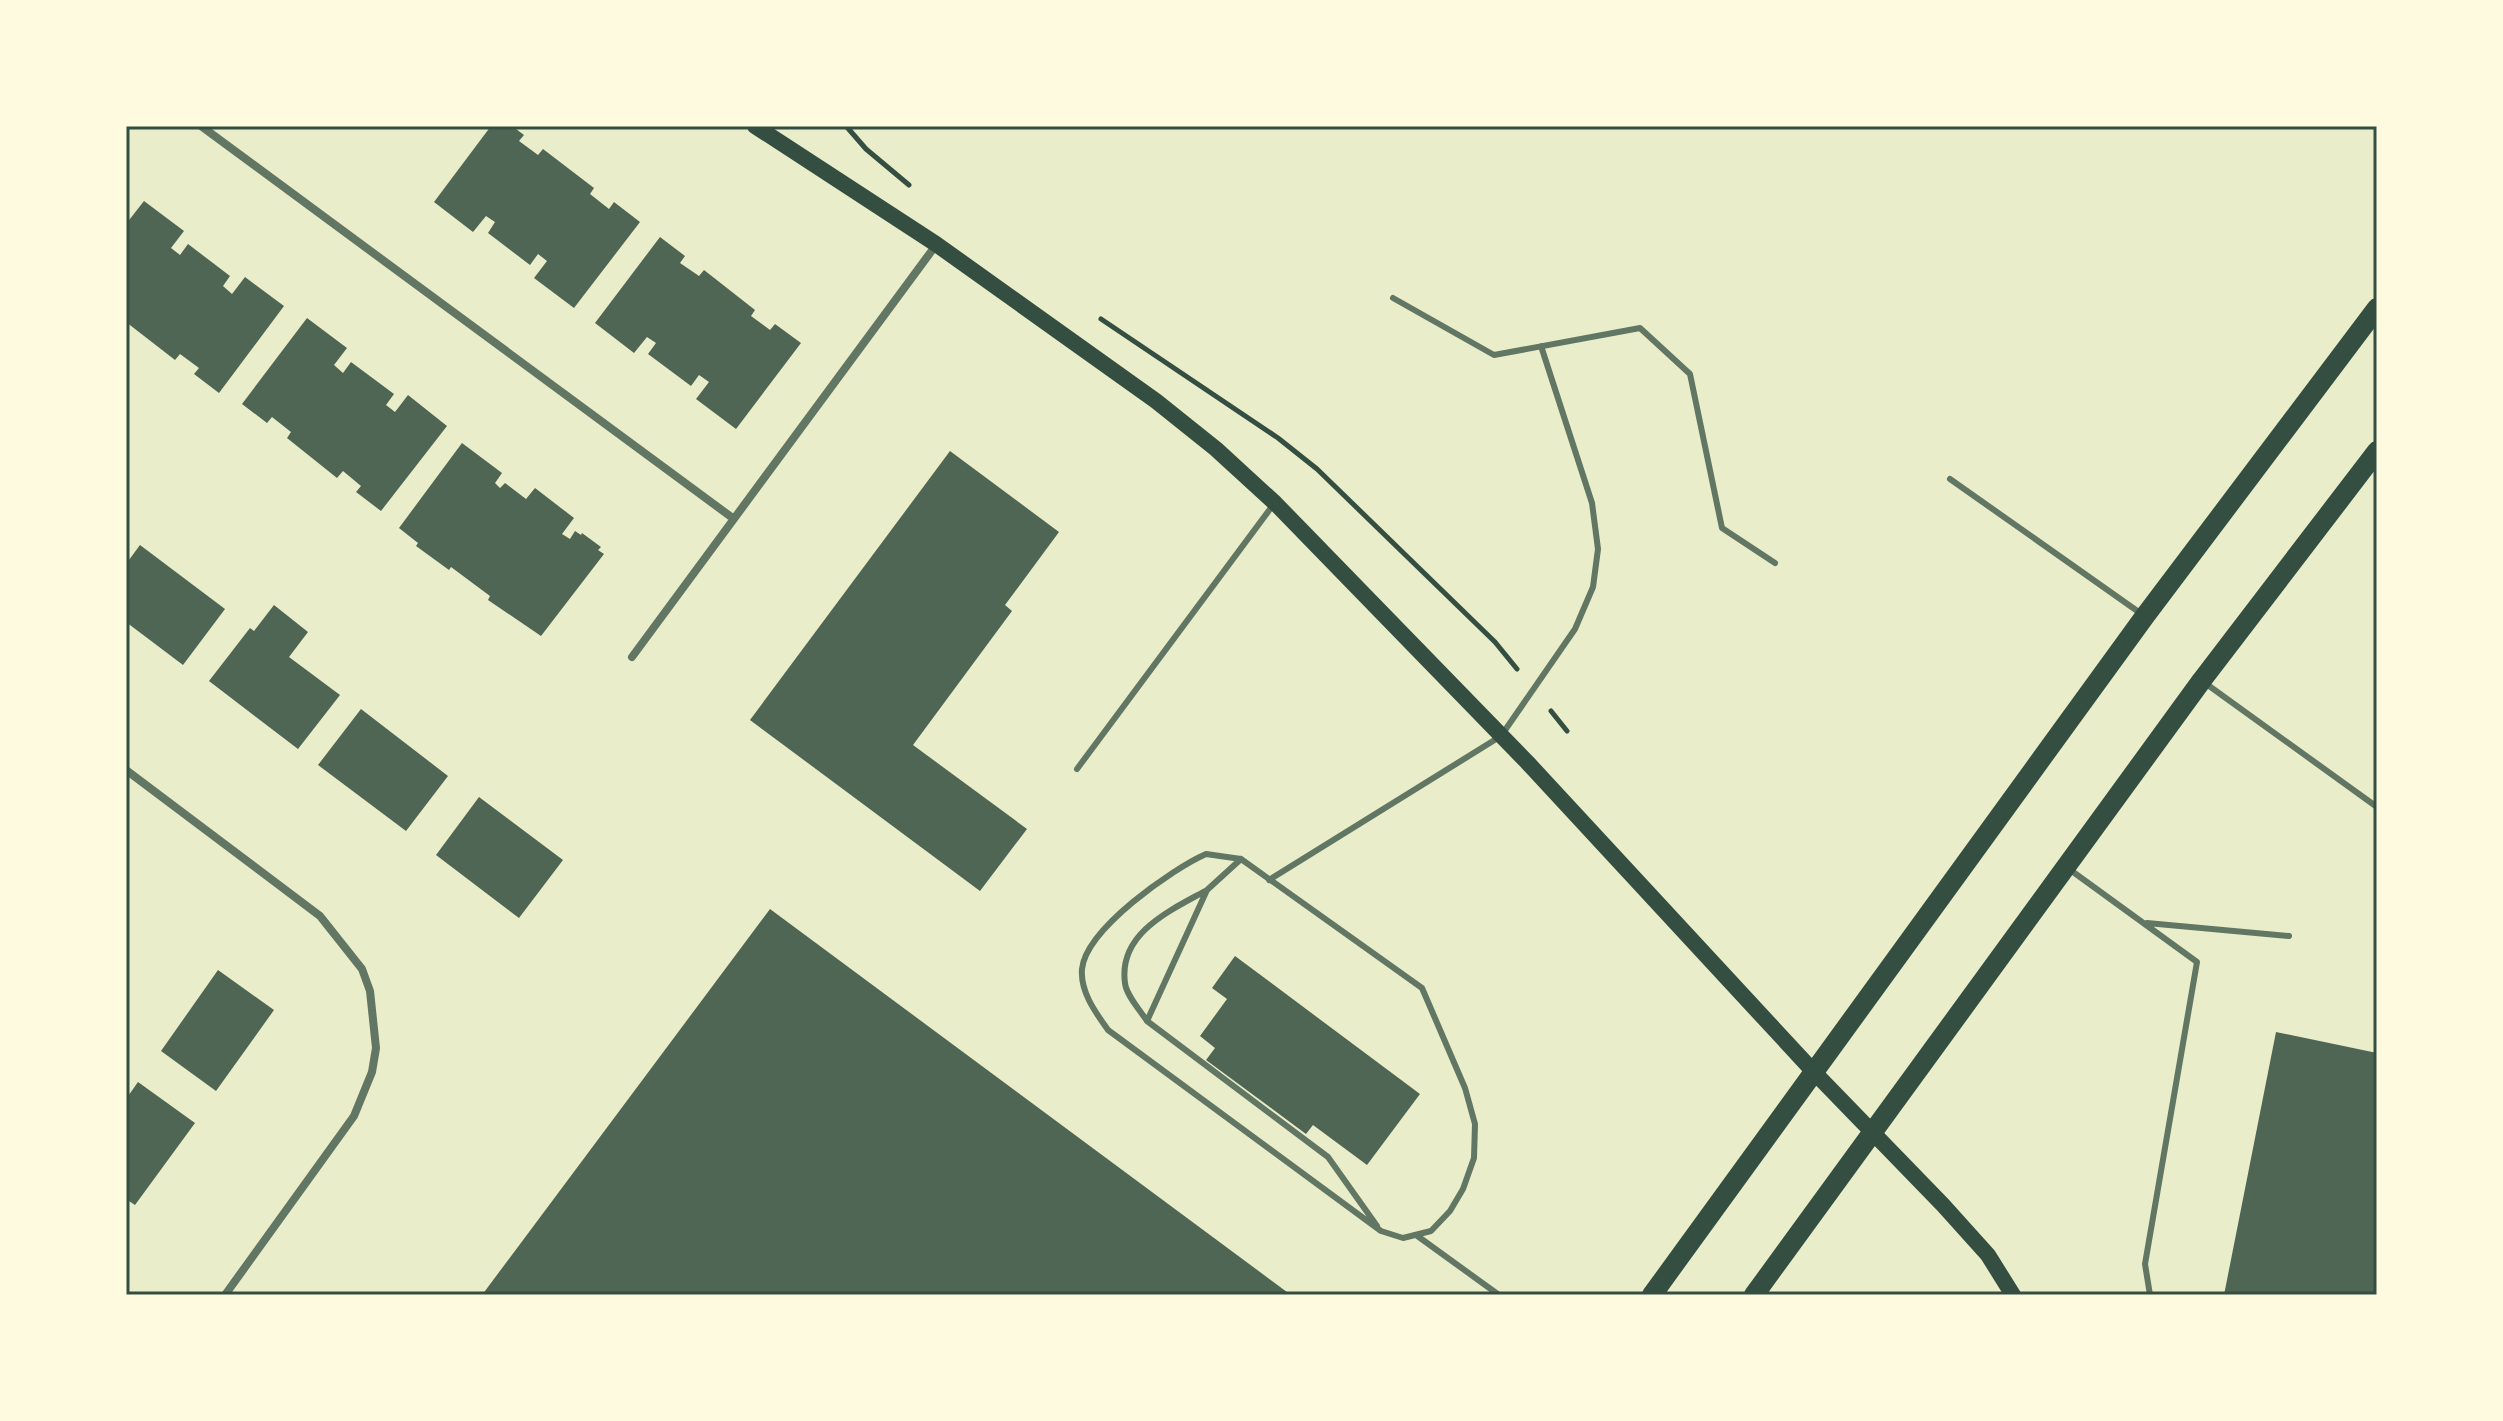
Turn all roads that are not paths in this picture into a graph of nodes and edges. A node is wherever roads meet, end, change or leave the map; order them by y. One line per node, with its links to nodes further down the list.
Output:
1 (201, 126): 10 (street)
2 (755, 126): 3 (main road)
3 (936, 244): 9 (main road); 10 (street)
4 (1393, 298): 6 (lane)
5 (2377, 308): 12 (main road)
6 (1541, 346): 11 (lane); 15 (lane)
7 (2377, 451): 14 (main road)
8 (1950, 479): 12 (lane)
9 (1275, 503): 15 (main road); 16 (lane)
10 (734, 519): 13 (street)
11 (1775, 563)
12 (2145, 616): 26 (main road)
13 (632, 657)
14 (2202, 680): 18 (lane); 20 (main road)
15 (1501, 736): 21 (lane); 26 (main road)
16 (1077, 769)
17 (126, 770): 30 (street)
18 (2377, 807)
19 (1241, 859): 21 (lane); 22 (lane); 28 (lane)
20 (2067, 867): 23 (lane); 27 (main road)
21 (1269, 880): 29 (lane)
22 (1207, 890): 25 (lane); 25 (lane)
23 (2144, 923): 24 (lane); 35 (lane)
24 (2289, 936)
25 (1147, 1021): 28 (lane)
26 (1813, 1071): 27 (main road); 32 (main road)
27 (1872, 1132): 33 (main road); 34 (main road)
28 (1381, 1231): 29 (lane)
29 (1416, 1235): 31 (lane)
30 (225, 1295)
31 (1499, 1295)
32 (1652, 1295)
33 (1754, 1295)
34 (2013, 1295)
35 (2150, 1295)

